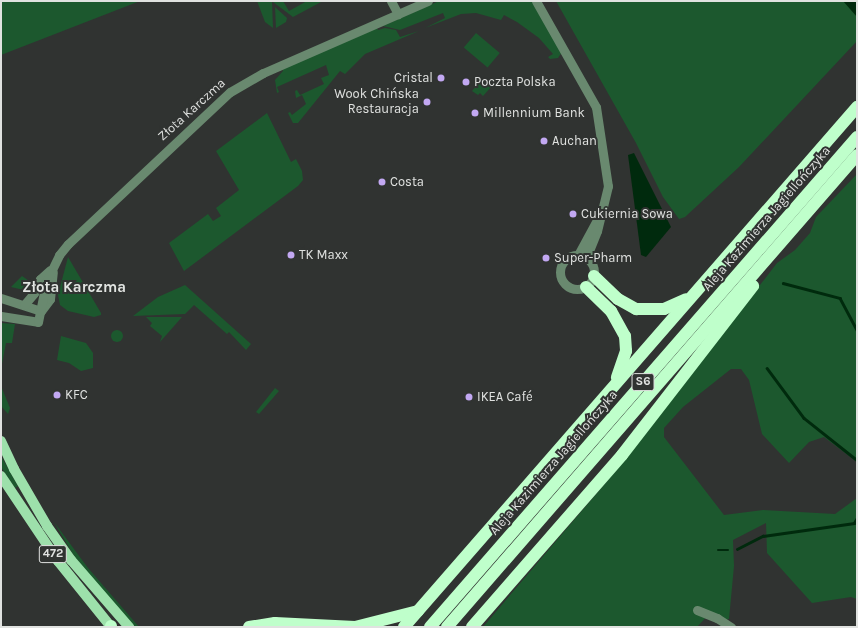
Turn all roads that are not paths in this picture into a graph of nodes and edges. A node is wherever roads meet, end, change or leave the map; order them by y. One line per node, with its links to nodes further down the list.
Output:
1 (391, 1): 4 (street)
2 (428, 1): 4 (street, Złota Karczma)
3 (536, 1): 9 (street)
4 (398, 14): 10 (street, Złota Karczma)
5 (857, 107): 14 (highway)
6 (857, 137): 27 (highway, Aleja Kazimierza Jagiellończyka / S6)
7 (857, 155): 8 (highway, Aleja Kazimierza Jagiellończyka / S6)
8 (827, 190): 28 (highway, Aleja Kazimierza Jagiellończyka / S6); 29 (highway)
9 (582, 256): 11 (street); 12 (street)
10 (53, 267): 15 (street, Złota Karczma); 16 (street, Złota Karczma)
11 (594, 276): 12 (street); 14 (highway)
12 (586, 287): 18 (highway)
13 (1, 298): 15 (street)
14 (690, 299): 18 (highway)
15 (24, 305): 16 (street)
16 (41, 311): 17 (street, Złota Karczma)
17 (1, 316)
18 (617, 384): 21 (highway)
19 (1, 441): 24 (main road, 472)
20 (1, 476): 23 (main road, 472)
21 (418, 610): 25 (highway); 26 (highway)
22 (697, 610): 30 (street)
23 (111, 627)
24 (129, 627)
25 (249, 627)
26 (404, 627)
27 (430, 627)
28 (447, 627)
29 (472, 627)
30 (731, 627)

